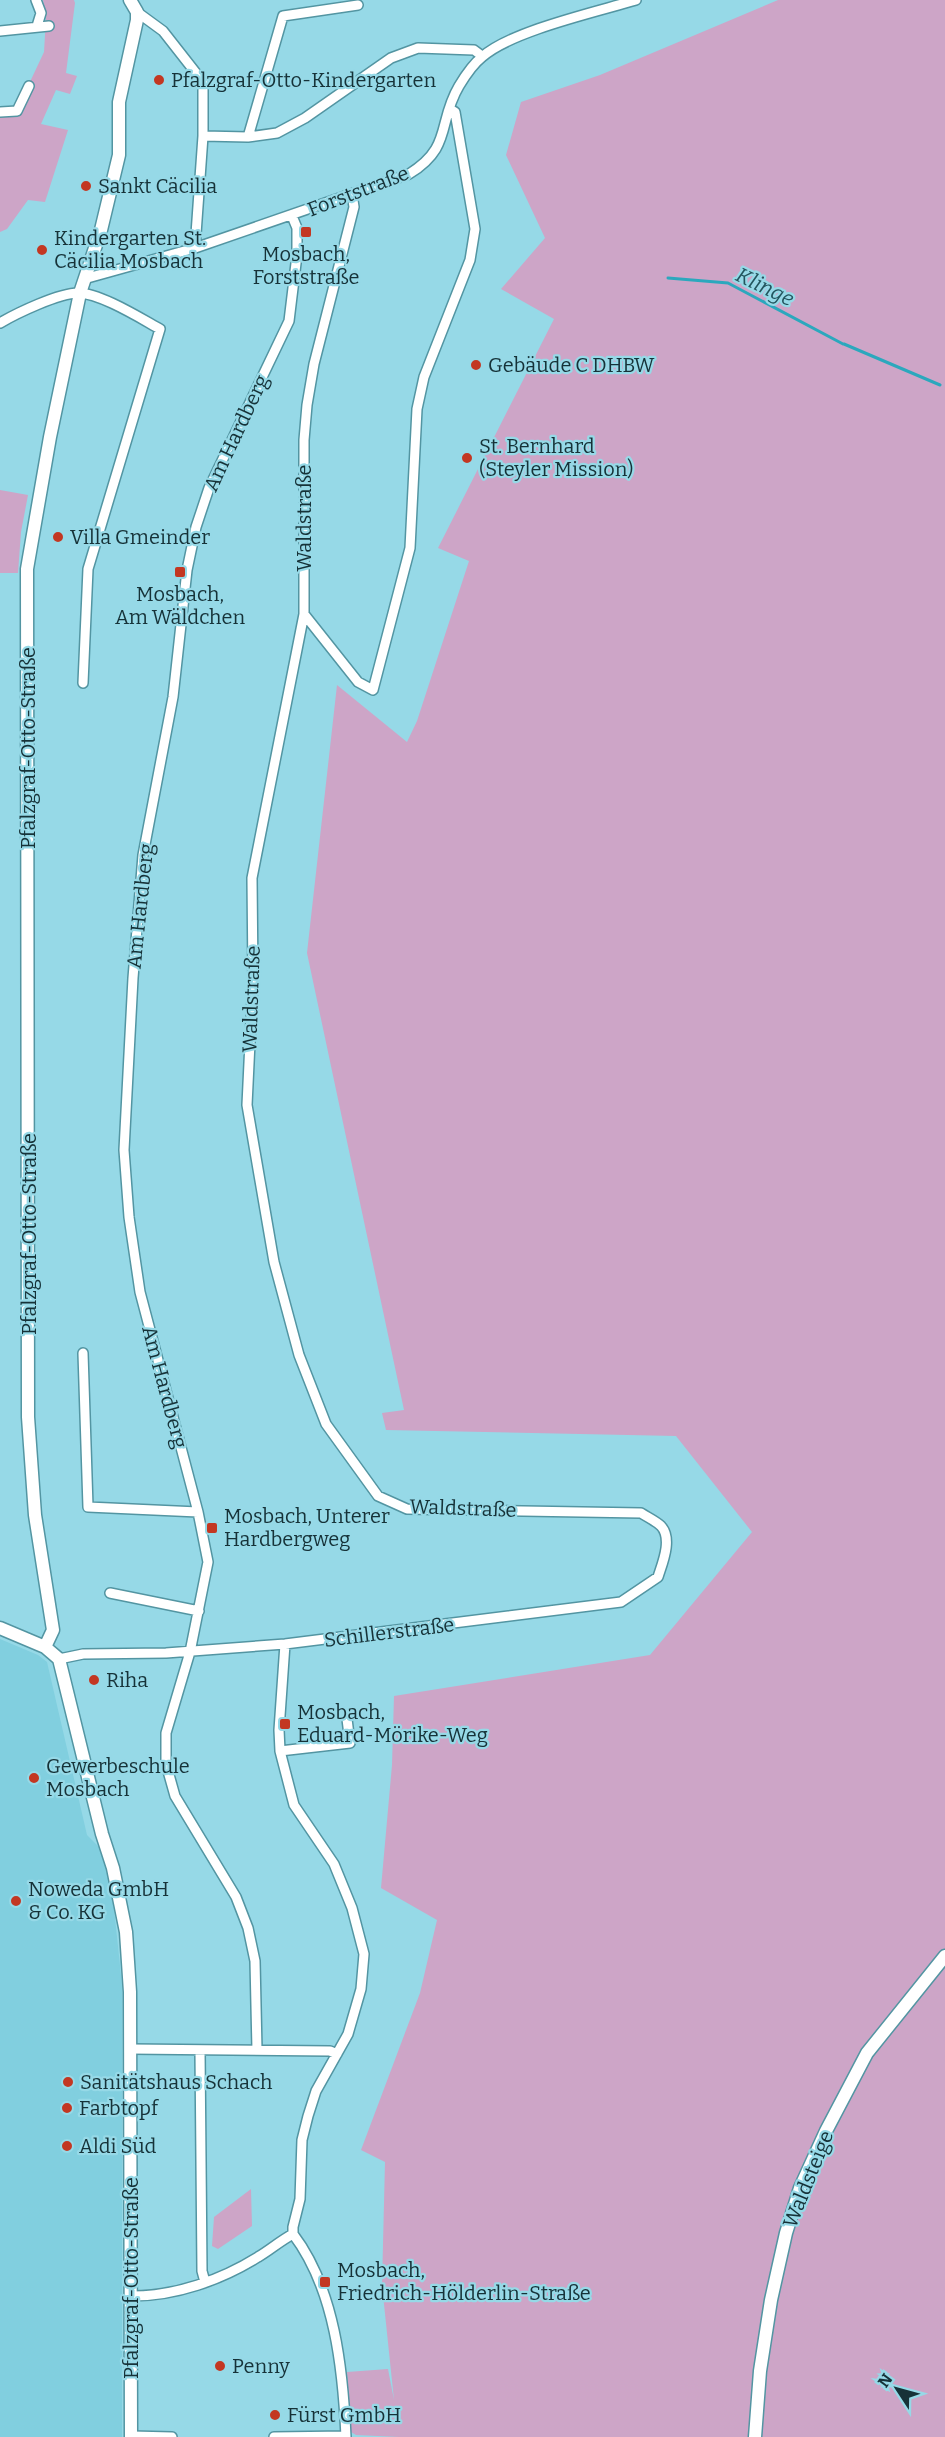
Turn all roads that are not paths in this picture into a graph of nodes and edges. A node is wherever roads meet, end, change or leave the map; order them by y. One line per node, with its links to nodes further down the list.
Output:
1 (36, 0): 6 (street)
2 (130, 0): 5 (street)
3 (636, 0): 9 (street, Forststraße)
4 (358, 5): 14 (street)
5 (136, 12): 13 (street); 18 (street, Pfalzgraf-Otto-Straße)
6 (37, 26): 7 (street); 8 (street)
7 (49, 26)
8 (0, 31)
9 (482, 56): 11 (street, Forststraße); 14 (street)
10 (29, 86): 12 (street)
11 (450, 109): 15 (street, Forststraße); 21 (street)
12 (0, 112)
13 (203, 136): 14 (street); 17 (street)
14 (248, 137)
15 (351, 194): 16 (street, Forststraße); 21 (street, Waldstraße)
16 (292, 216): 17 (street, Forststraße); 24 (street, Am Hardberg)
17 (195, 248): 18 (street, Forststraße)
18 (84, 279): 19 (street, Pfalzgraf-Otto-Straße)
19 (80, 293): 20 (street); 22 (street); 30 (street, Pfalzgraf-Otto-Straße)
20 (0, 323)
21 (304, 614): 25 (street, Waldstraße)
22 (83, 682)
23 (83, 1353): 24 (street)
24 (198, 1512): 27 (street, Am Hardberg)
25 (662, 1527): 29 (street, Schillerstraße)
26 (110, 1593): 27 (street)
27 (199, 1611): 31 (street, Am Hardberg)
28 (0, 1628): 30 (street)
29 (285, 1644): 31 (street, Schillerstraße); 34 (street)
30 (45, 1647): 32 (street)
31 (190, 1652): 32 (street, Schillerstraße); 37 (street, Am Hardberg)
32 (59, 1659): 36 (street, Pfalzgraf-Otto-Straße)
33 (347, 1719): 34 (street)
34 (280, 1751): 39 (street)
35 (945, 1956): 47 (street, Waldsteige)
36 (130, 2049): 38 (street); 42 (street, Pfalzgraf-Otto-Straße)
37 (257, 2050): 38 (street); 39 (street)
38 (200, 2051): 41 (street)
39 (338, 2054): 40 (street)
40 (293, 2234): 41 (street); 43 (street)
41 (205, 2282): 42 (street)
42 (132, 2296): 44 (street, Pfalzgraf-Otto-Straße)
43 (346, 2436): 46 (street)
44 (131, 2437): 45 (street)
45 (172, 2437)
46 (274, 2437)
47 (755, 2437)

